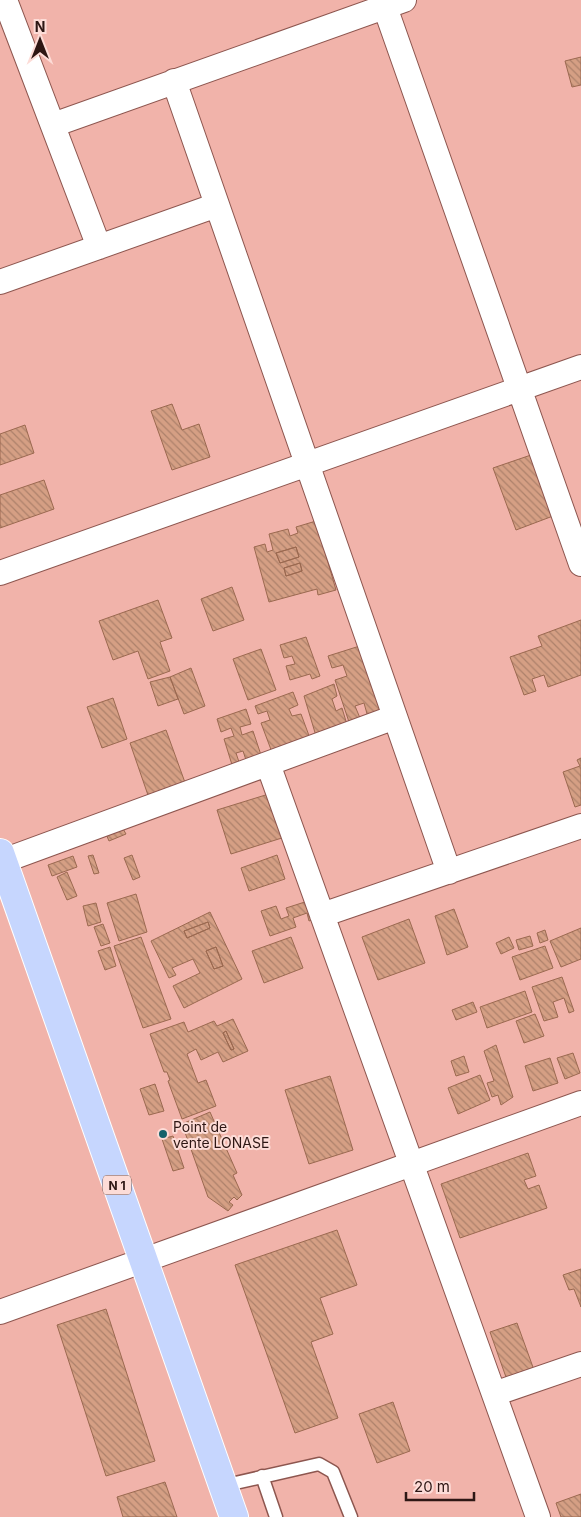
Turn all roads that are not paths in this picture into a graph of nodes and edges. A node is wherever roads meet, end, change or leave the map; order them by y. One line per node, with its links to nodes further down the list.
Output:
1 (5, 0): 4 (street)
2 (394, 3): 3 (street); 9 (street)
3 (174, 81): 4 (street); 5 (street)
4 (53, 125): 6 (street)
5 (217, 205): 6 (street); 10 (street)
6 (99, 247): 7 (street)
7 (0, 282)
8 (581, 367): 9 (street)
9 (519, 388): 10 (street); 11 (street)
10 (307, 464): 12 (street); 13 (street)
11 (581, 564)
12 (0, 573)
13 (395, 717): 14 (street); 17 (street)
14 (268, 764): 16 (street); 19 (street)
15 (581, 826): 17 (street)
16 (1, 857): 18 (highway, N 1)
17 (449, 872): 19 (street)
18 (7, 896): 22 (highway, N 1)
19 (322, 915): 21 (street)
20 (581, 1103): 21 (street)
21 (411, 1164): 22 (street); 25 (street)
22 (144, 1260): 23 (street); 27 (highway, N 1)
23 (0, 1312)
24 (581, 1364): 25 (street)
25 (494, 1394): 31 (street)
26 (262, 1476): 27 (lane); 29 (lane); 30 (lane)
27 (222, 1486): 28 (highway, N 1)
28 (234, 1517)
29 (276, 1517)
30 (351, 1517)
31 (538, 1517)

